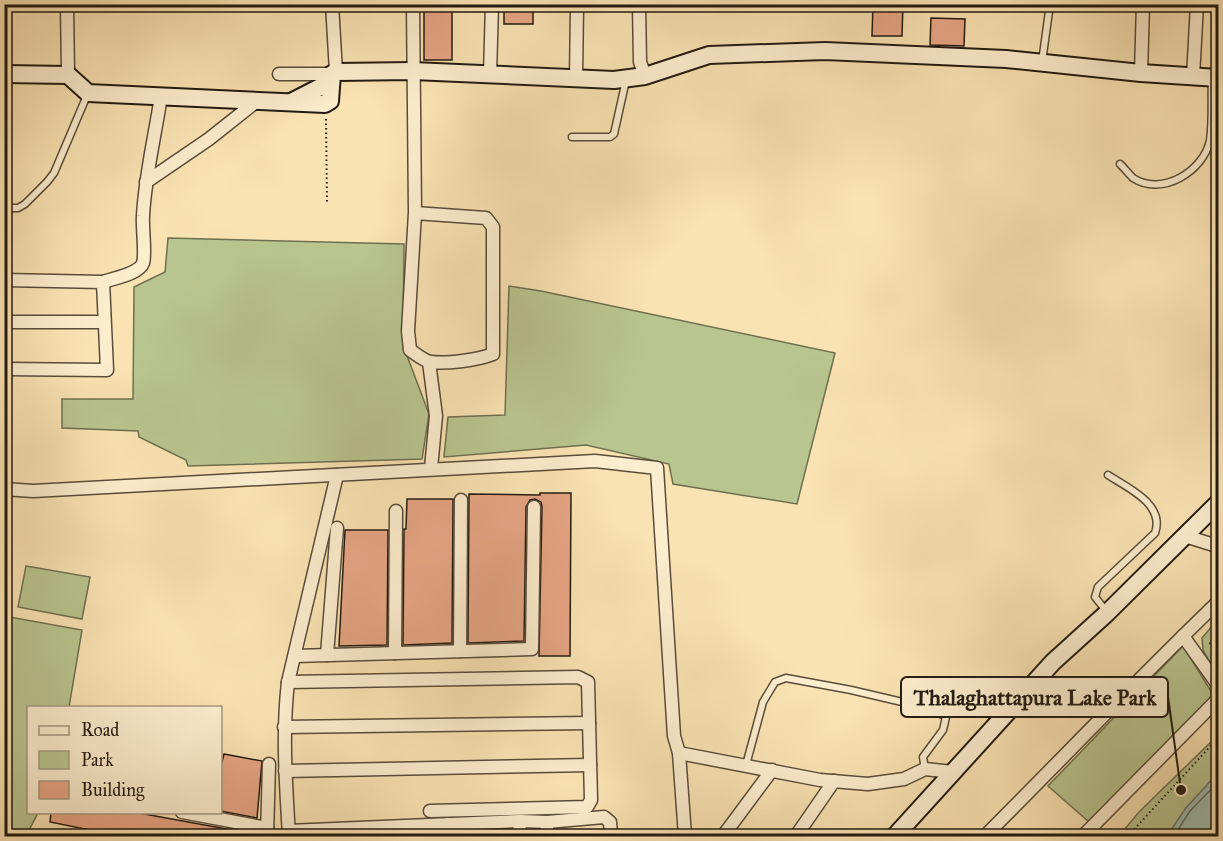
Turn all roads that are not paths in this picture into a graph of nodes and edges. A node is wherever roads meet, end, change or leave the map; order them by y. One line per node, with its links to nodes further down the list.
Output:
1 (67, 4): 15 (street)
2 (332, 4): 17 (street)
3 (413, 4): 11 (street)
4 (492, 4): 16 (street)
5 (577, 4): 21 (street)
6 (639, 4): 18 (street)
7 (1050, 4): 10 (lane)
8 (1143, 4): 12 (street)
9 (1197, 4): 19 (street)
10 (1042, 63): 12 (street); 18 (street)
11 (413, 71): 16 (street); 17 (street); 31 (street)
12 (1141, 73): 19 (street)
13 (4, 74): 15 (street)
14 (279, 74): 17 (street)
15 (68, 75): 23 (street)
16 (490, 75): 21 (street)
17 (333, 76): 26 (street); 26 (street)
18 (645, 76): 22 (street)
19 (1192, 77): 20 (street)
20 (1215, 78): 28 (lane)
21 (576, 79): 22 (street)
22 (627, 79): 27 (lane)
23 (88, 93): 24 (street); 30 (lane)
24 (161, 96): 25 (street); 29 (street)
25 (257, 100): 26 (street); 29 (street)
26 (291, 102)
27 (572, 137)
28 (1120, 164)
29 (146, 182): 33 (street)
30 (4, 208)
31 (415, 213): 36 (street); 36 (street)
32 (4, 280): 33 (street)
33 (103, 282): 35 (street)
34 (4, 322): 35 (street)
35 (104, 322): 37 (street)
36 (429, 362): 38 (street)
37 (4, 369)
38 (431, 468): 39 (street); 63 (street)
39 (337, 475): 41 (street); 57 (street)
40 (1108, 475): 52 (lane)
41 (4, 489)
42 (461, 500): 54 (street)
43 (1218, 503): 47 (street)
44 (534, 507): 54 (street)
45 (396, 511): 55 (street)
46 (338, 528): 56 (street)
47 (1185, 536): 48 (street); 52 (street)
48 (1218, 546)
49 (4, 548): 50 (street)
50 (4, 556)
51 (1218, 603): 53 (street)
52 (1107, 613): 70 (street)
53 (1183, 636): 59 (street); 88 (street)
54 (460, 651): 55 (street)
55 (395, 653): 56 (street)
56 (327, 655): 57 (street)
57 (295, 656): 58 (street)
58 (288, 682): 61 (street); 62 (street)
59 (1218, 685)
60 (1218, 699): 89 (street)
61 (589, 723): 62 (street); 65 (street)
62 (284, 727): 69 (street)
63 (679, 753): 66 (street); 84 (street)
64 (269, 764): 77 (street)
65 (590, 765): 69 (street); 72 (street)
66 (746, 765): 67 (lane); 68 (street)
67 (925, 769): 70 (street); 71 (street)
68 (772, 770): 71 (street); 85 (street)
69 (285, 771): 80 (street)
70 (953, 772): 87 (street)
71 (834, 781): 86 (street)
72 (430, 811)
73 (206, 815): 77 (street)
74 (520, 821): 75 (street); 76 (street); 81 (street)
75 (547, 822): 82 (street); 83 (street)
76 (448, 830): 78 (street)
77 (267, 832)
78 (377, 832): 79 (street)
79 (313, 833): 80 (street)
80 (289, 834)
81 (519, 837)
82 (547, 837)
83 (611, 837)
84 (685, 837)
85 (723, 837)
86 (796, 837)
87 (895, 837)
88 (986, 837)
89 (1083, 837)

